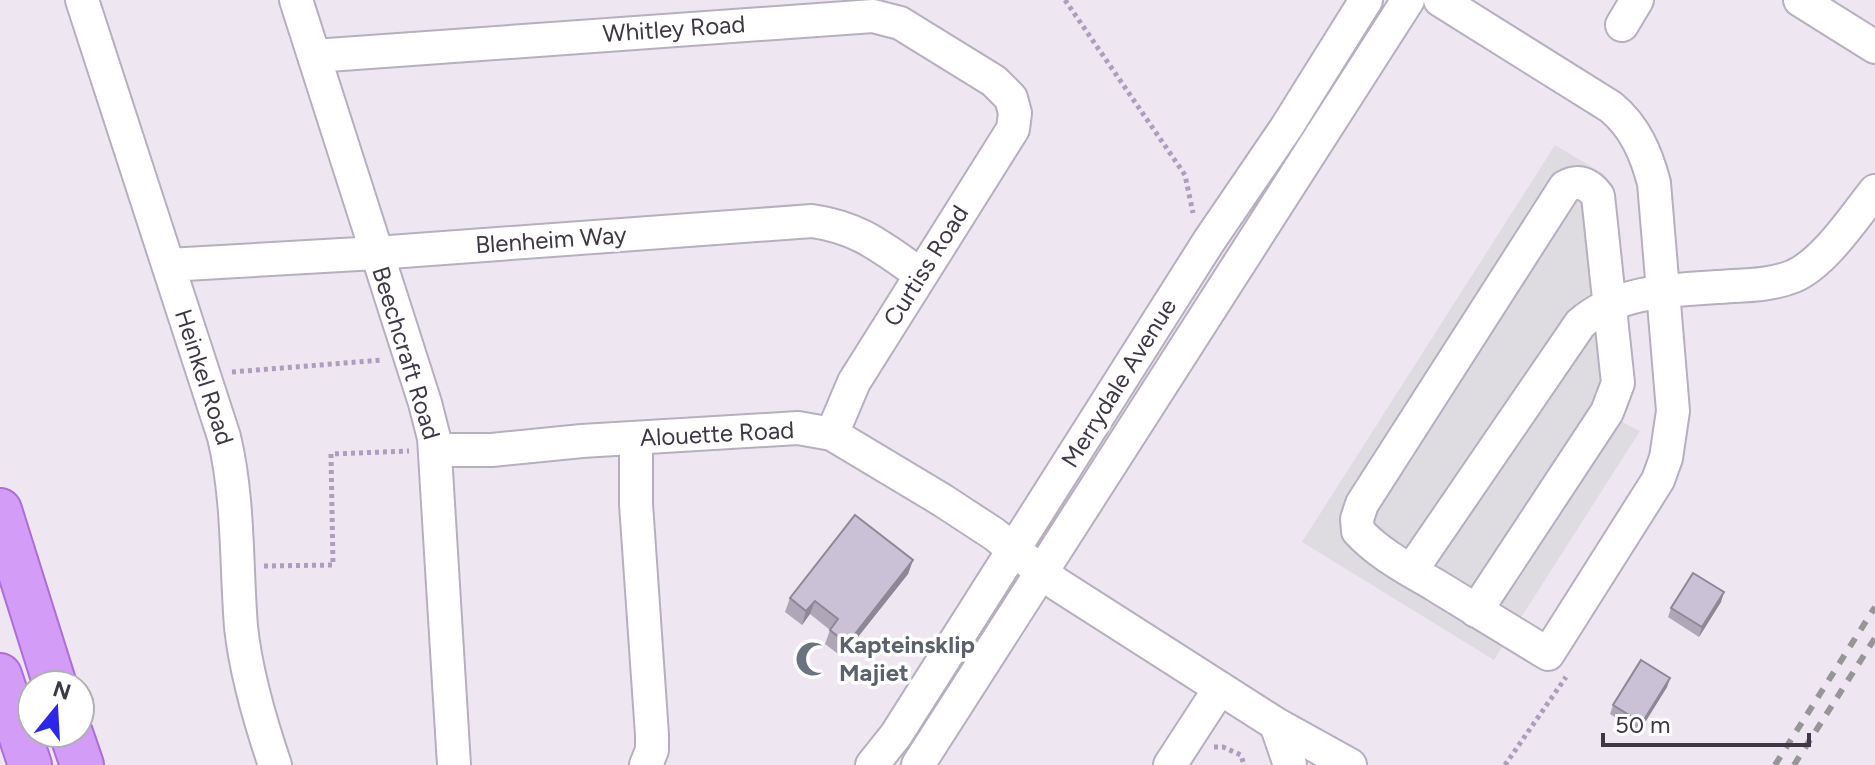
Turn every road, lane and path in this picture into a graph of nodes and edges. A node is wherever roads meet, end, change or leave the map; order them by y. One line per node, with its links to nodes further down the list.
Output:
1 (82, 0): 14 (street, Heinkel Road)
2 (296, 0): 9 (street, Beechcraft Road)
3 (1065, 0): 12 (path)
4 (1366, 0): 24 (street, Merrydale Avenue)
5 (1408, 0): 26 (street, Merrydale Avenue)
6 (1440, 0): 16 (street)
7 (1800, 0): 8 (street)
8 (1875, 47)
9 (314, 56): 10 (street, Whitley Road); 13 (street, Beechcraft Road)
10 (1011, 98): 15 (street, Curtiss Road)
11 (1875, 191): 16 (street)
12 (1193, 218)
13 (376, 253): 14 (street, Blenheim Way); 15 (street, Blenheim Way); 18 (street, Beechcraft Road)
14 (168, 265): 19 (street, Heinkel Road)
15 (920, 274): 20 (street, Curtiss Road)
16 (1662, 292): 17 (street); 28 (street)
17 (1609, 305): 27 (street); 27 (street); 28 (street)
18 (410, 357): 19 (path); 22 (street, Beechcraft Road)
19 (203, 374): 25 (street, Heinkel Road)
20 (832, 434): 21 (street, Alouette Road); 24 (street, Alouette Road)
21 (636, 438): 22 (street, Alouette Road); 37 (street)
22 (435, 450): 25 (path); 36 (street, Beechcraft Road)
23 (0, 510): 29 (main road)
24 (1013, 550): 26 (street, Alouette Road); 38 (street, Merrydale Avenue)
25 (239, 566): 35 (street, Heinkel Road)
26 (1042, 571): 31 (street, Alouette Road); 39 (street, Merrydale Avenue)
27 (1411, 571): 28 (street)
28 (1476, 611)
29 (50, 669)
30 (0, 675): 34 (main road)
31 (1220, 688): 32 (street, Alouette Road); 40 (street)
32 (1276, 724): 42 (street); 43 (street, Alouette Road)
33 (1209, 755): 41 (path)
34 (30, 765)
35 (275, 765)
36 (454, 765)
37 (646, 765)
38 (872, 765)
39 (918, 765)
40 (1170, 765)
41 (1244, 765)
42 (1290, 765)
43 (1350, 765)

